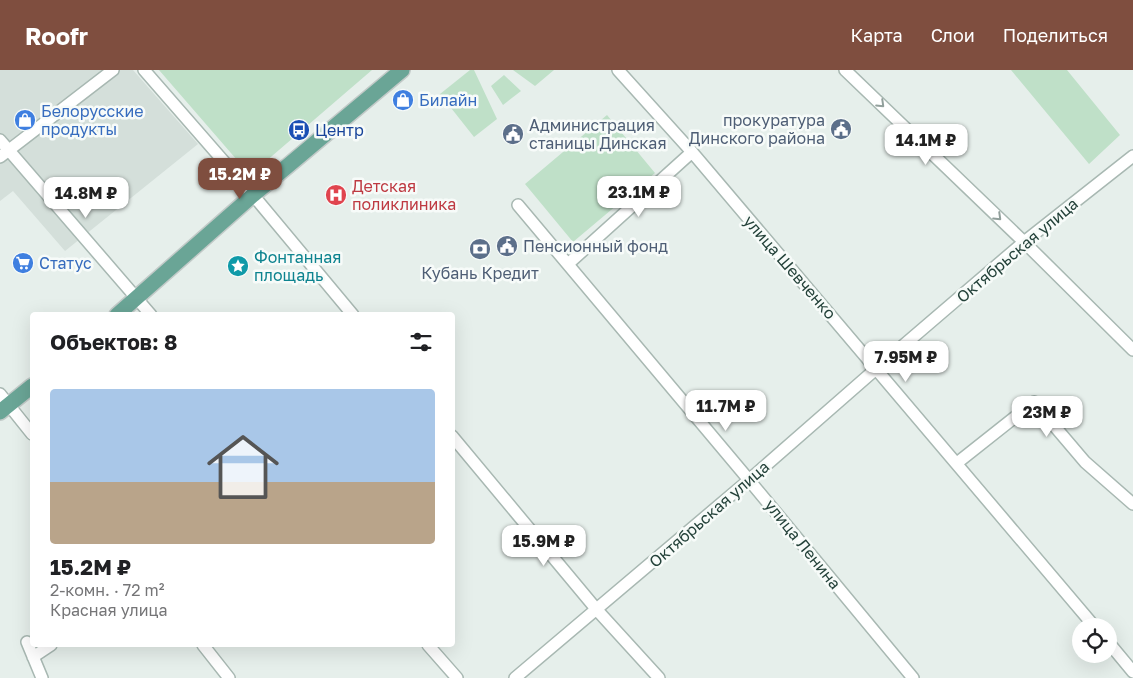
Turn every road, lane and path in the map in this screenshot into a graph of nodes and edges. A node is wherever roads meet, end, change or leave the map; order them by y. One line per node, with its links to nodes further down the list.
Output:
1 (113, 70): 8 (street)
2 (144, 70): 10 (street)
3 (402, 70): 10 (main road)
4 (618, 70): 7 (street, улица Шевченко)
5 (845, 70): 12 (street, one-way to 12)
6 (0, 140): 8 (street)
7 (692, 152): 13 (street); 19 (street, улица Шевченко)
8 (4, 153): 14 (street)
9 (1133, 156): 12 (street, Октябрьская улица)
10 (253, 195): 14 (main road); 17 (street)
11 (518, 205): 13 (street, улица Ленина)
12 (1024, 242): 18 (street); 19 (street, Октябрьская улица)
13 (568, 264): 25 (street, улица Ленина)
14 (137, 298): 15 (main road); 16 (street)
15 (121, 312)
16 (149, 312)
17 (350, 312)
18 (1133, 350)
19 (877, 368): 24 (street, улица Шевченко); 25 (street, Октябрьская улица)
20 (30, 387): 21 (main road)
21 (3, 404): 22 (street)
22 (30, 432)
23 (455, 440): 27 (street)
24 (957, 463): 26 (street); 28 (street, улица Шевченко)
25 (750, 480): 27 (street, Октябрьская улица); 41 (street, улица Ленина)
26 (1133, 504)
27 (597, 610): 39 (street, Октябрьская улица); 40 (street)
28 (1087, 618)
29 (27, 642): 34 (street)
30 (48, 647): 34 (street)
31 (205, 647): 37 (street)
32 (430, 647): 38 (street)
33 (1117, 653): 35 (street)
34 (34, 657): 36 (street)
35 (1133, 672)
36 (42, 678)
37 (229, 678)
38 (457, 678)
39 (515, 678)
40 (659, 678)
41 (912, 678)

